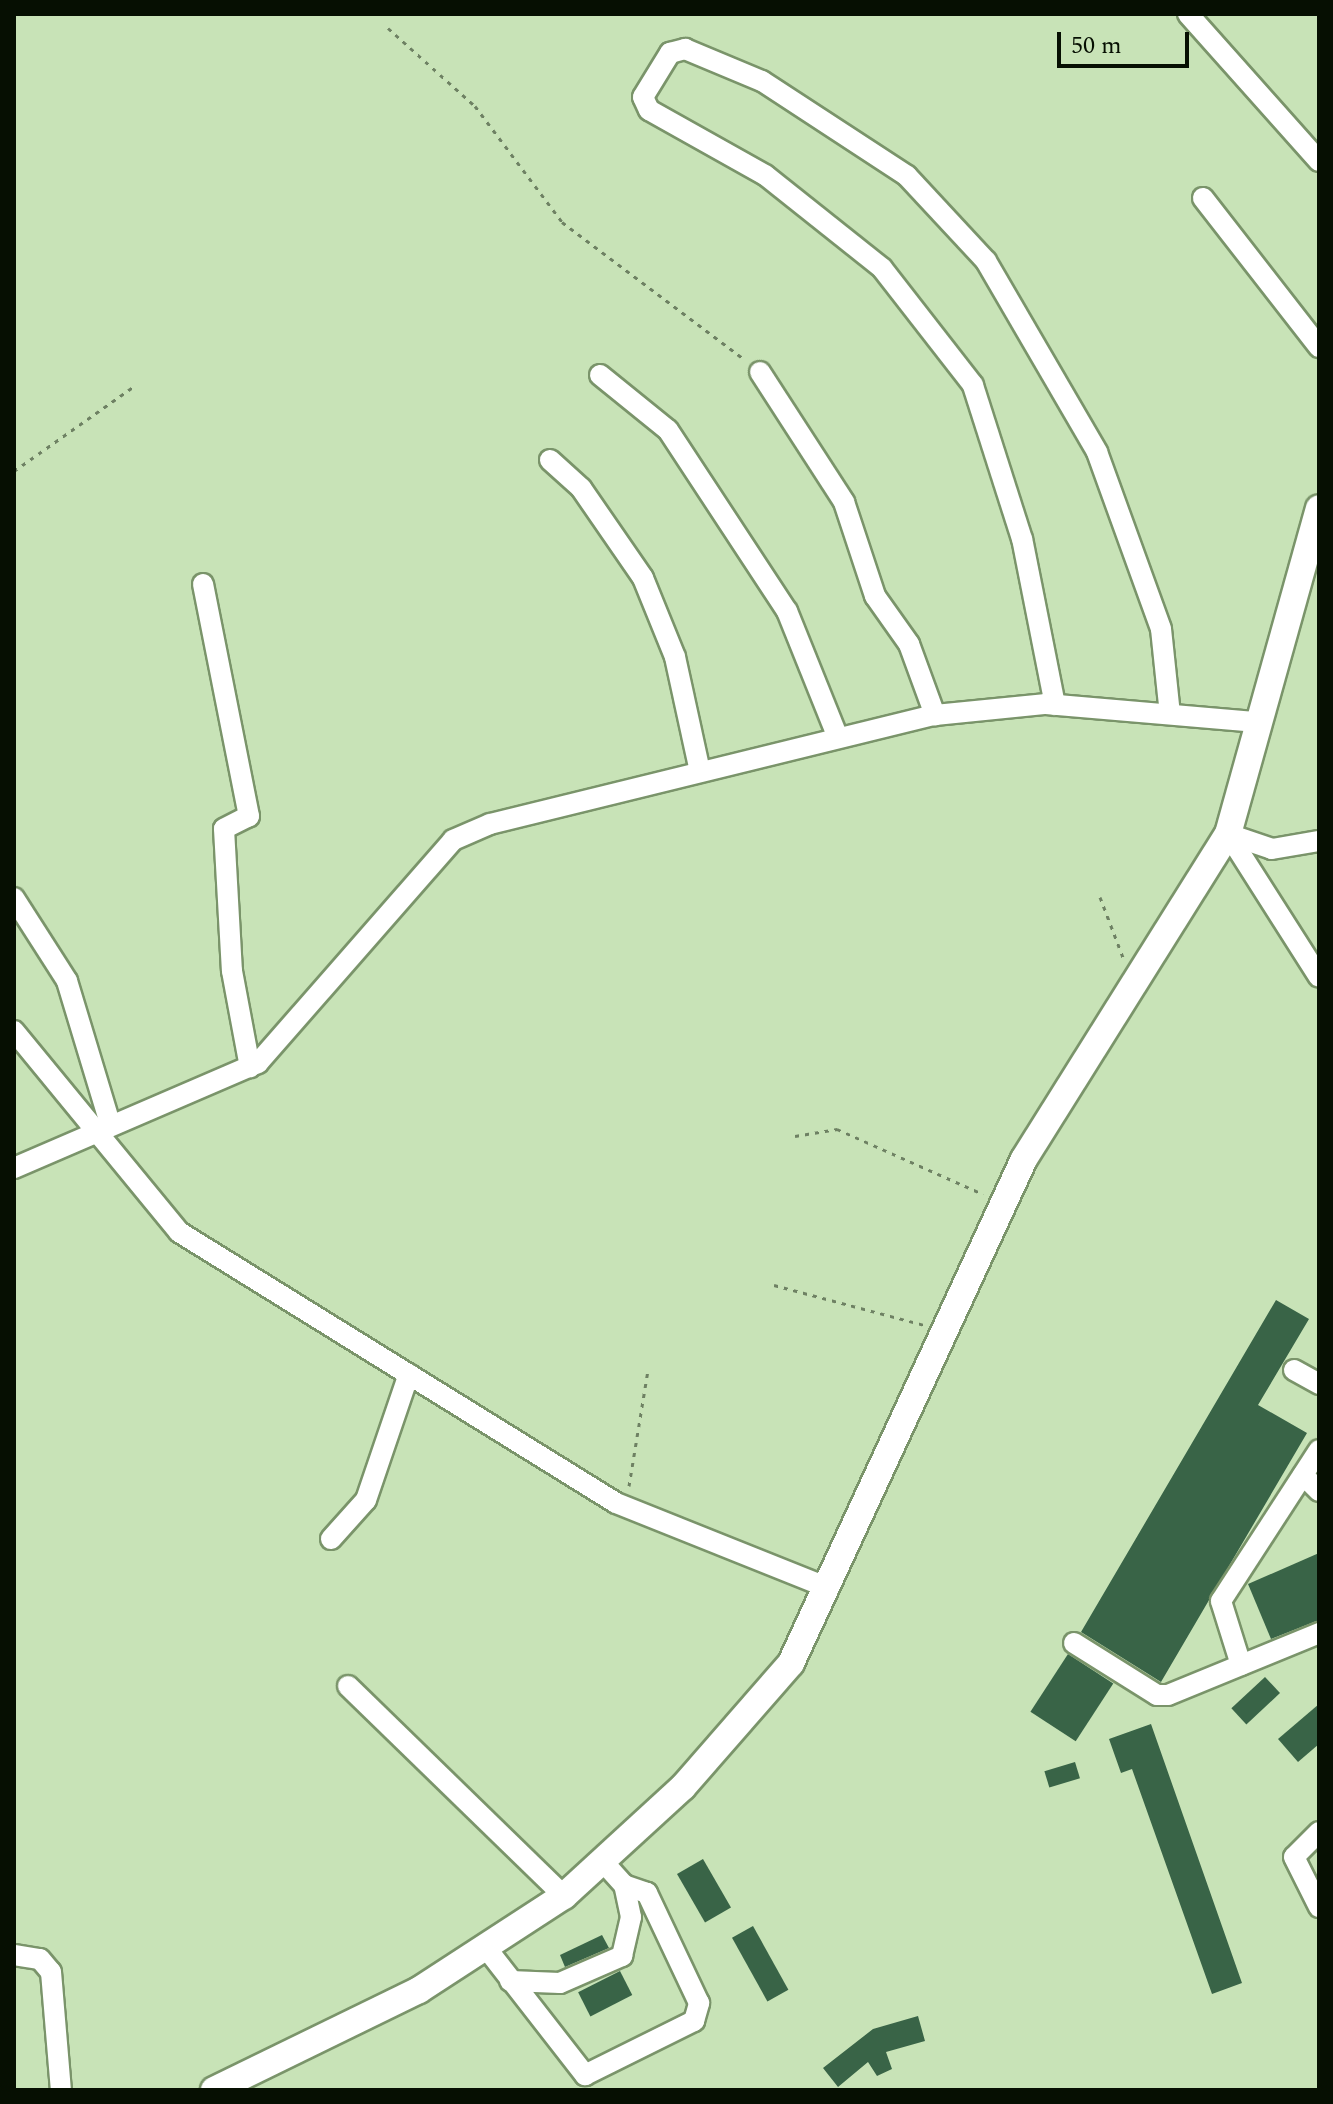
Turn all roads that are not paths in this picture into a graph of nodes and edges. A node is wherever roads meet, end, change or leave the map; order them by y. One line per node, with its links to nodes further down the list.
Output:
1 (1188, 14): 2 (street)
2 (1319, 161)
3 (1203, 198): 4 (street)
4 (1319, 347)
5 (760, 372): 12 (street)
6 (600, 375): 14 (street)
7 (550, 460): 15 (street)
8 (1319, 508): 13 (main road)
9 (203, 584): 21 (street)
10 (1055, 705): 11 (street); 11 (street); 12 (street)
11 (1170, 714): 13 (street)
12 (935, 715): 14 (street)
13 (1257, 722): 16 (main road)
14 (836, 733): 15 (street)
15 (699, 767): 21 (street)
16 (1228, 834): 17 (street); 19 (street); 31 (main road)
17 (1319, 841)
18 (14, 898): 22 (street)
19 (1319, 977)
20 (14, 1031): 22 (street)
21 (250, 1067): 22 (street)
22 (104, 1126): 23 (street); 25 (street)
23 (14, 1168)
24 (1294, 1370): 26 (street)
25 (409, 1374): 30 (street); 31 (street)
26 (1319, 1384)
27 (1319, 1450): 28 (street)
28 (1303, 1475): 29 (street); 34 (street)
29 (1319, 1491)
30 (331, 1539)
31 (829, 1588): 37 (main road)
32 (1319, 1633): 34 (street)
33 (1074, 1643): 34 (street)
34 (1241, 1665)
35 (348, 1686): 39 (street)
36 (1319, 1832): 40 (street)
37 (603, 1862): 38 (street); 39 (main road)
38 (624, 1885): 43 (street); 43 (street)
39 (564, 1896): 41 (main road)
40 (1319, 1907)
41 (487, 1949): 43 (street); 45 (main road)
42 (14, 1955): 44 (street)
43 (510, 1981)
44 (61, 2090)
45 (214, 2090)

